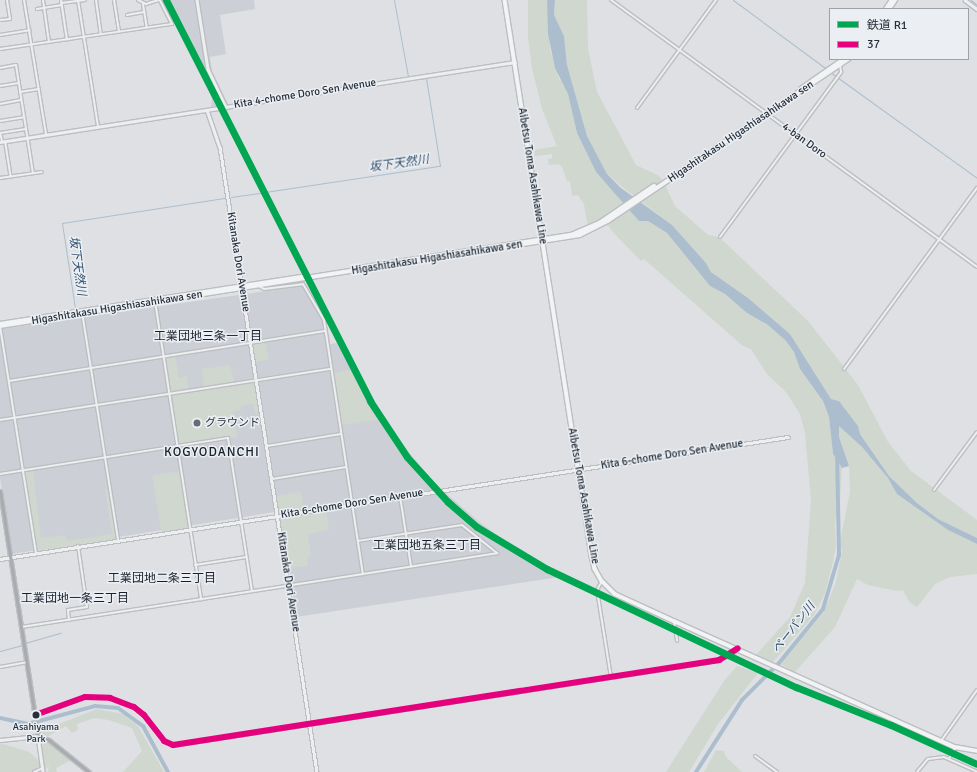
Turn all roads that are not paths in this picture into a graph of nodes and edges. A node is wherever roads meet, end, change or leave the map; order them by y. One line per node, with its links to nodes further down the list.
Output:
1 (7, 0): 25 (street)
2 (24, 0): 27 (street)
3 (43, 0): 19 (street)
4 (61, 0): 17 (street)
5 (78, 0): 6 (street); 17 (street); 31 (street)
6 (85, 0)
7 (96, 0): 30 (street)
8 (114, 0): 28 (street)
9 (138, 0): 18 (street)
10 (159, 0): 18 (street); 26 (street)
11 (197, 0): 48 (street)
12 (505, 0): 39 (main road, Aibetsu Toma Asahikawa Line)
13 (611, 0): 36 (street, 4-ban Doro)
14 (716, 0): 36 (street)
15 (894, 0): 20 (main road)
16 (965, 0): 22 (street)
17 (61, 4): 19 (street); 32 (street)
18 (143, 4): 23 (street)
19 (44, 8): 21 (street); 33 (street)
20 (888, 8)
21 (37, 9)
22 (977, 9)
23 (144, 12): 24 (street); 26 (street)
24 (127, 15)
25 (0, 20)
26 (147, 28): 28 (street)
27 (30, 30): 29 (street); 34 (street)
28 (119, 32): 30 (street)
29 (0, 35)
30 (102, 35): 31 (street)
31 (85, 37): 32 (street); 54 (street)
32 (67, 40): 33 (street)
33 (49, 43): 34 (street)
34 (32, 45): 35 (street); 44 (street)
35 (0, 49)
36 (680, 49): 49 (street); 51 (street, 4-ban Doro)
37 (843, 60): 40 (main road, Higashitakasu Higashiasahikawa sen)
38 (846, 60): 40 (main road, Higashitakasu Higashiasahikawa sen)
39 (514, 62): 48 (street, Kita 4-chome Doro Sen Avenue); 68 (main road, Aibetsu Toma Asahikawa Line)
40 (840, 64): 51 (main road, Higashitakasu Higashiasahikawa sen); 57 (street)
41 (0, 68): 42 (street)
42 (19, 83): 43 (street); 45 (street)
43 (0, 86)
44 (39, 89): 45 (street); 58 (street)
45 (20, 92): 46 (street)
46 (22, 100): 47 (street); 52 (street)
47 (0, 104)
48 (226, 107): 50 (street, Kita 4-chome Doro Sen Avenue)
49 (637, 108)
50 (207, 110): 54 (street, Kita 4-chome Doro Sen Avenue); 72 (street, Kitanaka Dori Avenue)
51 (767, 113): 57 (street, 4-ban Doro); 68 (main road, Higashitakasu Higashiasahikawa sen)
52 (24, 117): 53 (street); 55 (street)
53 (0, 121)
54 (98, 126): 58 (street, Kita 4-chome Doro Sen Avenue)
55 (26, 129): 56 (street); 59 (street)
56 (0, 132): 60 (street)
57 (795, 134): 66 (street); 67 (street, 4-ban Doro)
58 (46, 135): 59 (street, Kita 4-chome Doro Sen Avenue)
59 (27, 137): 60 (street, Kita 4-chome Doro Sen Avenue); 62 (street)
60 (2, 141): 63 (street)
61 (42, 172): 62 (street)
62 (32, 173): 63 (street)
63 (11, 177): 64 (street)
64 (0, 178)
65 (977, 188): 67 (street)
66 (720, 237)
67 (939, 240): 69 (street, 4-ban Doro); 81 (street)
68 (543, 241): 70 (main road, Higashitakasu Higashiasahikawa sen); 95 (main road, Aibetsu Toma Asahikawa Line)
69 (977, 267)
70 (307, 277): 71 (main road, Higashitakasu Higashiasahikawa sen); 72 (main road, Higashitakasu Higashiasahikawa sen)
71 (259, 286): 72 (main road, Higashitakasu Higashiasahikawa sen); 76 (street)
72 (242, 287): 73 (main road, Higashitakasu Higashiasahikawa sen); 77 (street, Kitanaka Dori Avenue)
73 (155, 301): 74 (main road, Higashitakasu Higashiasahikawa sen); 78 (street)
74 (82, 312): 75 (main road, Higashitakasu Higashiasahikawa sen); 79 (street)
75 (0, 325): 83 (street)
76 (325, 332): 77 (street); 80 (street)
77 (251, 343): 78 (street); 82 (street, Kitanaka Dori Avenue)
78 (164, 357): 79 (street); 84 (street)
79 (91, 368): 83 (street); 85 (street)
80 (331, 369): 82 (street); 89 (street)
81 (844, 369)
82 (257, 380): 84 (street); 92 (street, Kitanaka Dori Avenue)
83 (9, 381): 86 (street)
84 (169, 394): 85 (street); 91 (street)
85 (97, 405): 86 (street); 93 (street)
86 (15, 418): 87 (street); 96 (street)
87 (0, 420)
88 (977, 432): 99 (street)
89 (341, 434): 92 (street); 94 (street)
90 (788, 437): 95 (street, Kita 6-chome Doro Sen Avenue)
91 (178, 446): 93 (street); 104 (street); 105 (street)
92 (267, 446): 98 (street, Kitanaka Dori Avenue)
93 (105, 458): 96 (street); 107 (street)
94 (346, 467): 98 (street); 102 (street)
95 (578, 469): 101 (street, Kita 6-chome Doro Sen Avenue); 117 (main road, Aibetsu Toma Asahikawa Line)
96 (23, 470): 97 (street); 110 (street)
97 (0, 474)
98 (272, 478): 103 (street, Kitanaka Dori Avenue)
99 (934, 490)
100 (0, 491): 111 (main road)
101 (400, 496): 102 (street, Kita 6-chome Doro Sen Avenue); 106 (street)
102 (352, 504): 103 (street, Kita 6-chome Doro Sen Avenue); 108 (street)
103 (278, 515): 104 (street, Kita 6-chome Doro Sen Avenue); 118 (street, Kitanaka Dori Avenue)
104 (241, 521): 105 (street, Kita 6-chome Doro Sen Avenue); 112 (street)
105 (190, 528): 107 (street, Kita 6-chome Doro Sen Avenue); 114 (street)
106 (406, 534): 108 (street); 115 (street); 115 (street)
107 (118, 540): 109 (street, Kita 6-chome Doro Sen Avenue)
108 (358, 541): 116 (street)
109 (78, 546): 110 (street, Kita 6-chome Doro Sen Avenue); 121 (street)
110 (36, 553): 111 (street, Kita 6-chome Doro Sen Avenue)
111 (10, 557): 113 (street, Kita 6-chome Doro Sen Avenue); 123 (main road)
112 (246, 557): 114 (street); 119 (street)
113 (0, 558)
114 (195, 565): 120 (street)
115 (411, 567): 116 (street)
116 (363, 574): 118 (street)
117 (602, 581): 122 (main road, Aibetsu Toma Asahikawa Line); 128 (street)
118 (289, 586): 119 (street); 131 (street, Kitanaka Dori Avenue)
119 (252, 592): 120 (street)
120 (201, 599): 121 (street)
121 (69, 620): 123 (street)
122 (674, 621): 124 (street); 125 (main road, Aibetsu Toma Asahikawa Line)
123 (21, 627): 126 (main road)
124 (677, 641)
125 (738, 648): 128 (street); 134 (main road, Aibetsu Toma Asahikawa Line)
126 (26, 662): 127 (street); 130 (main road)
127 (0, 667)
128 (611, 677): 131 (street)
129 (977, 690): 134 (street)
130 (35, 717): 132 (main road); 135 (street)
131 (310, 724): 135 (street); 144 (street, Kitanaka Dori Avenue)
132 (38, 736): 133 (street); 140 (street); 143 (main road)
133 (0, 740)
134 (941, 740): 136 (main road, Aibetsu Toma Asahikawa Line)
135 (173, 745)
136 (954, 747): 137 (main road, Aibetsu Toma Asahikawa Line); 139 (street)
137 (977, 751)
138 (754, 756): 145 (street)
139 (949, 758): 146 (street); 147 (street)
140 (43, 768): 141 (street); 142 (street)
141 (34, 772)
142 (44, 772)
143 (89, 772)
144 (318, 772)
145 (777, 772)
146 (917, 772)
147 (977, 772)

